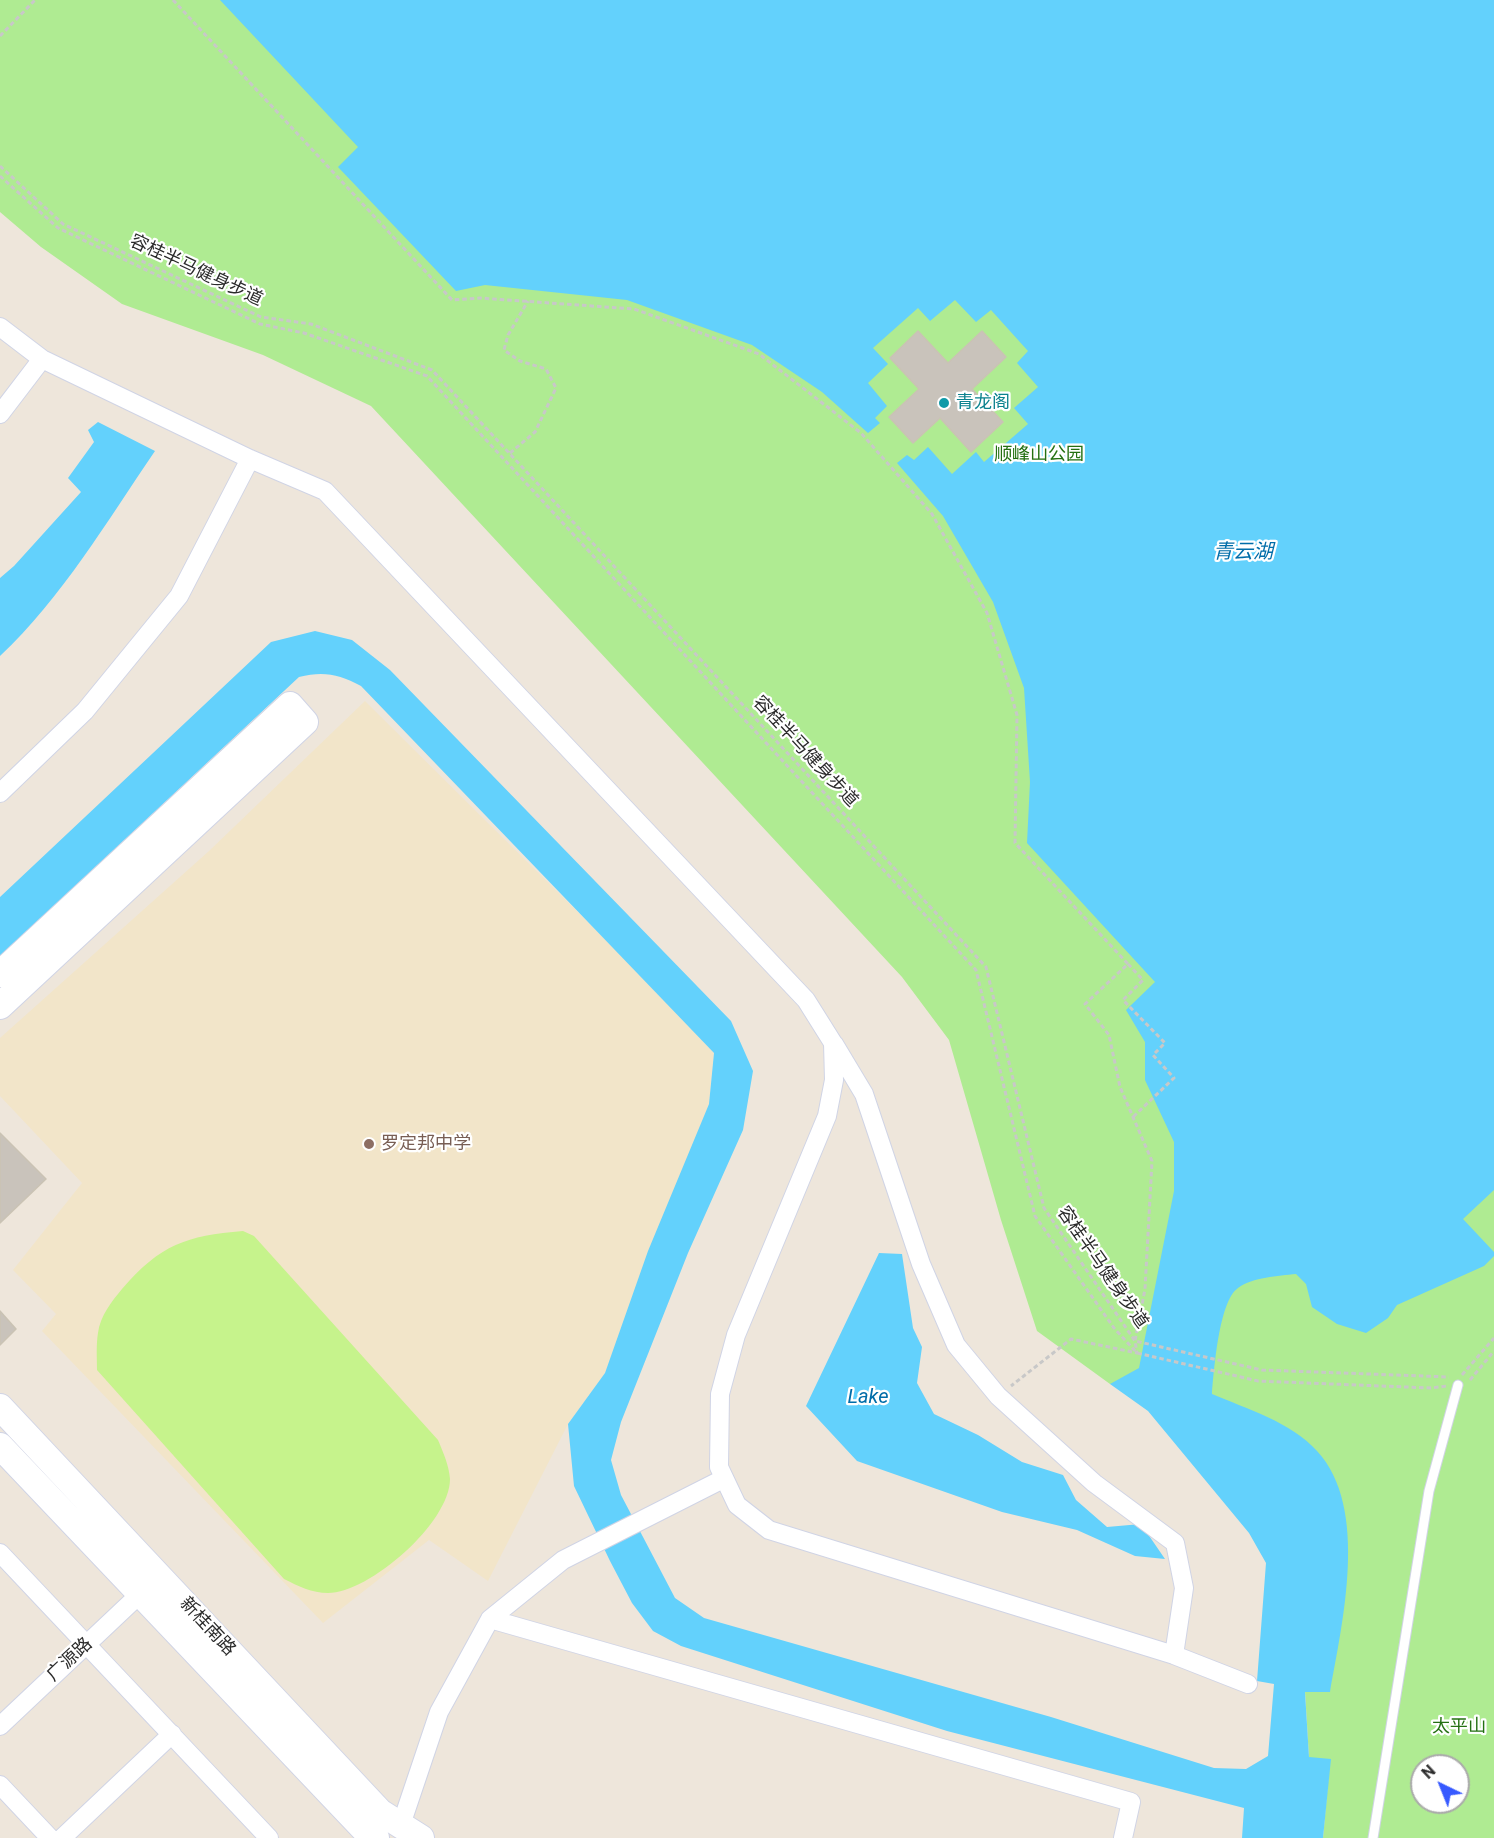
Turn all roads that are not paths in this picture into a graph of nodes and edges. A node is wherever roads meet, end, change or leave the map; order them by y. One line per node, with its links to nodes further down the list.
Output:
1 (0, 327): 2 (street)
2 (42, 359): 3 (street); 4 (street)
3 (0, 414)
4 (250, 459): 5 (street); 8 (street)
5 (0, 793)
6 (0, 974): 7 (main road)
7 (0, 1006)
8 (834, 1043): 12 (street); 17 (street)
9 (1459, 1381): 28 (lane)
10 (0, 1407): 22 (main road, 新桂南路)
11 (0, 1446): 14 (main road, 新桂南路)
12 (723, 1479): 15 (street); 17 (street)
13 (0, 1553): 16 (street)
14 (140, 1594): 16 (street, 广源路); 26 (main road, 新桂南路)
15 (490, 1619): 22 (street); 27 (street)
16 (87, 1644): 19 (street, 广源路); 20 (street)
17 (1174, 1655): 18 (street)
18 (1248, 1684)
19 (0, 1726)
20 (172, 1734): 24 (street); 25 (street)
21 (0, 1785): 23 (street)
22 (411, 1832)
23 (50, 1838)
24 (62, 1838)
25 (269, 1838)
26 (376, 1838)
27 (1123, 1838)
28 (1373, 1838)

